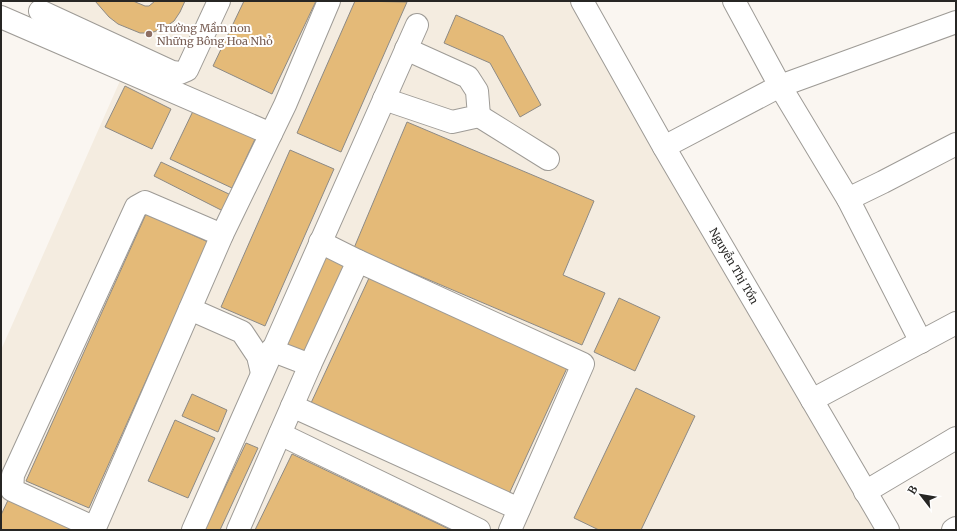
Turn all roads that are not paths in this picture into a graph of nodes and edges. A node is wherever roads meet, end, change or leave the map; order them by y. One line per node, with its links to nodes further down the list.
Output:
1 (219, 1): 5 (street)
2 (329, 1): 13 (street)
3 (582, 1): 15 (street, Nguyễn Thị Tồn)
4 (734, 1): 10 (street)
5 (40, 11)
6 (1, 17): 13 (street)
7 (956, 22): 10 (street)
8 (417, 25): 9 (street)
9 (406, 49): 11 (street); 12 (street)
10 (780, 86): 15 (street); 17 (street)
11 (384, 99): 12 (street); 19 (street)
12 (479, 116): 16 (street)
13 (271, 134): 18 (street)
14 (956, 144): 17 (street)
15 (664, 147): 27 (street, Nguyễn Thị Tồn)
16 (548, 159)
17 (848, 199): 23 (street)
18 (222, 235): 21 (street); 34 (street)
19 (320, 242): 20 (street); 24 (street)
20 (358, 261): 25 (street); 32 (street)
21 (190, 309): 26 (street); 34 (street)
22 (956, 323): 23 (street)
23 (921, 342): 27 (street)
24 (272, 350): 25 (street); 26 (street)
25 (310, 365): 28 (street)
26 (262, 373): 35 (street)
27 (812, 400): 31 (street, Nguyễn Thị Tồn)
28 (292, 406): 29 (street); 32 (street)
29 (280, 434): 36 (street); 37 (street)
30 (956, 438): 31 (street)
31 (866, 492): 39 (street, Nguyễn Thị Tồn)
32 (519, 509): 38 (street)
33 (956, 528): 40 (street)
34 (95, 529)
35 (193, 530)
36 (238, 530)
37 (479, 530)
38 (510, 530)
39 (888, 530)
40 (953, 530)

